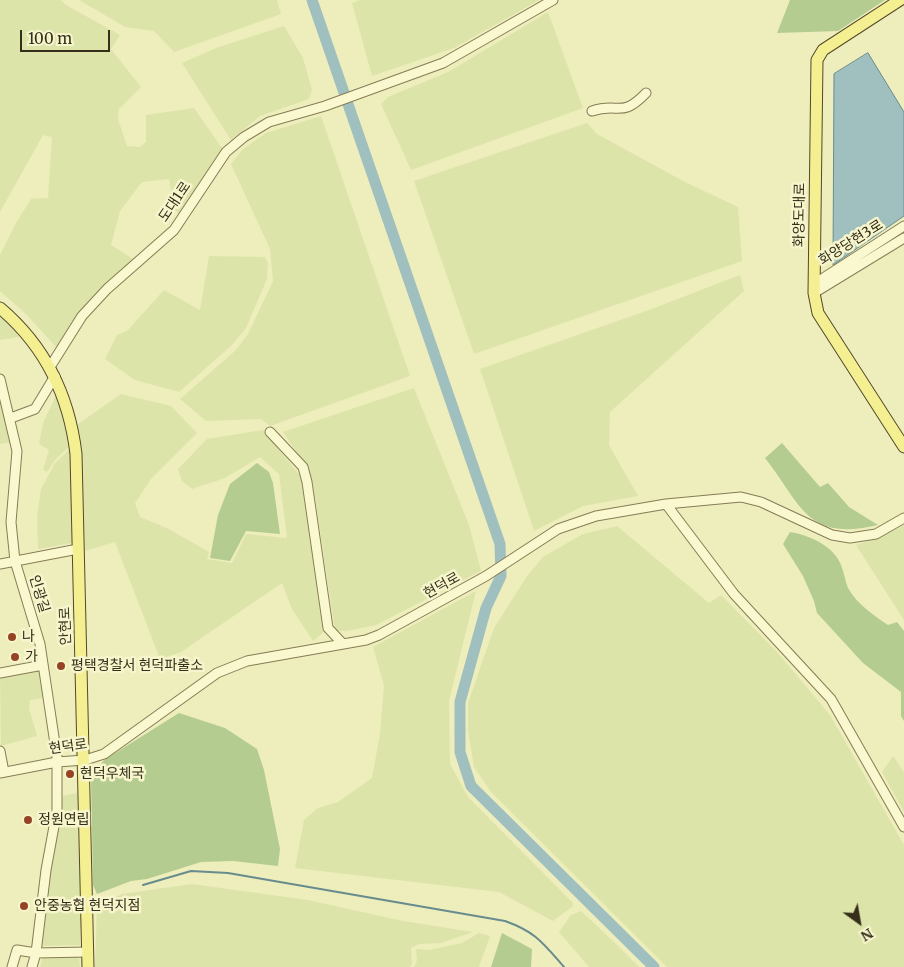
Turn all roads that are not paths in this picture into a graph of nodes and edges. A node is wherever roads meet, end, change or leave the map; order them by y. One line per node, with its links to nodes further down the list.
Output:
1 (553, 0): 10 (street, 도대1로)
2 (900, 0): 8 (main road, 화양도대로)
3 (904, 3): 8 (main road, 화양도대로)
4 (646, 93): 5 (street)
5 (592, 111)
6 (904, 226): 8 (street, 화양당현3로)
7 (904, 238): 8 (street, 화양당현3로)
8 (816, 287): 14 (main road, 화양도대로); 15 (main road, 화양도대로)
9 (0, 308): 10 (main road, 안현로)
10 (53, 372): 12 (street, 도대1로); 18 (main road, 안현로)
11 (0, 379): 12 (street, 인광길)
12 (11, 418): 19 (street, 인광길)
13 (270, 432): 21 (street)
14 (904, 436)
15 (904, 447)
16 (666, 504): 17 (street, 현덕로); 21 (street, 현덕로); 28 (street)
17 (904, 518)
18 (78, 550): 19 (street); 25 (main road, 안현로)
19 (15, 561): 20 (street); 22 (street, 인광길)
20 (0, 564)
21 (343, 644): 25 (street, 현덕로)
22 (43, 665): 23 (street); 26 (street, 인광길)
23 (0, 673)
24 (0, 751): 27 (street)
25 (85, 760): 26 (street, 현덕로); 29 (main road, 안현로)
26 (57, 762): 27 (street, 현덕로); 30 (street, 인광길)
27 (2, 772)
28 (904, 827)
29 (88, 952): 30 (street); 33 (main road, 안현로)
30 (36, 953): 31 (street); 32 (street, 인광길)
31 (12, 967)
32 (32, 967)
33 (88, 967)

